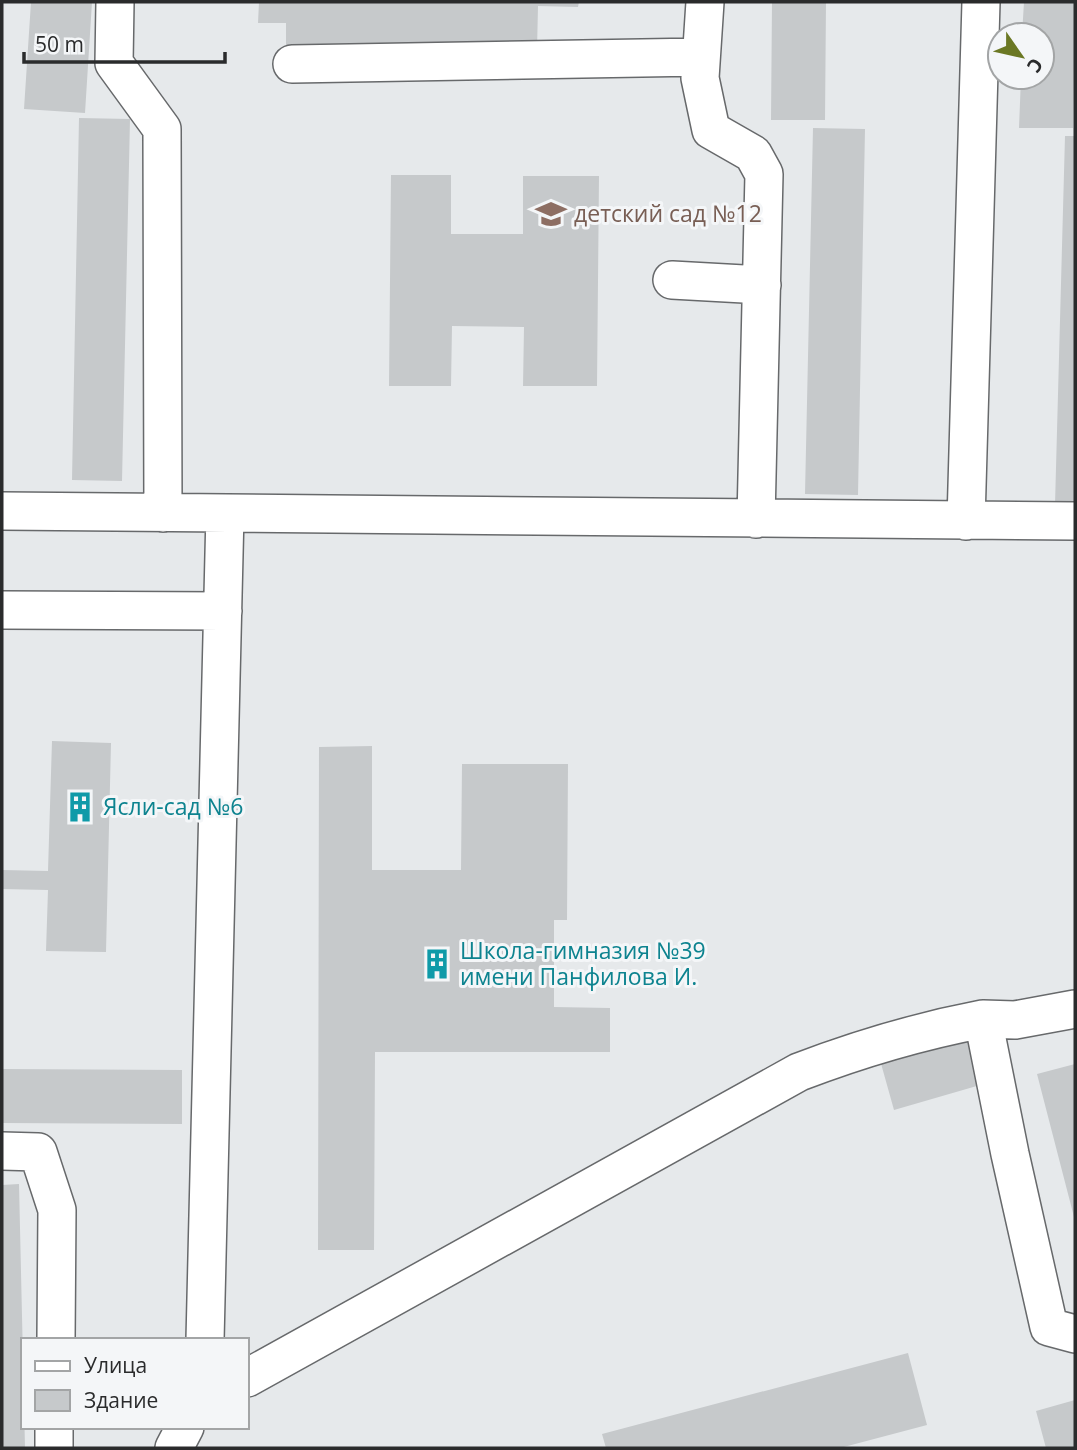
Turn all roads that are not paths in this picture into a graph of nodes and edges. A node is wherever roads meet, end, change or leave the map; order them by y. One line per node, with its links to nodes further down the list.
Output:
1 (115, 2): 9 (lane)
2 (705, 2): 4 (lane)
3 (981, 2): 12 (lane)
4 (701, 57): 5 (lane); 7 (lane)
5 (292, 64)
6 (672, 280): 7 (lane)
7 (762, 285): 11 (lane)
8 (2, 511): 9 (lane)
9 (163, 513): 10 (lane)
10 (225, 513): 11 (lane); 15 (lane)
11 (756, 519): 12 (lane)
12 (966, 521): 13 (lane)
13 (1075, 521)
14 (2, 610): 15 (lane)
15 (223, 611): 21 (lane)
16 (1075, 1009): 17 (lane)
17 (983, 1019): 19 (lane); 22 (lane)
18 (2, 1151): 20 (lane)
19 (1075, 1334)
20 (56, 1338)
21 (205, 1338)
22 (248, 1377)
23 (54, 1429): 25 (lane)
24 (184, 1429): 26 (lane)
25 (54, 1448)
26 (174, 1448)

